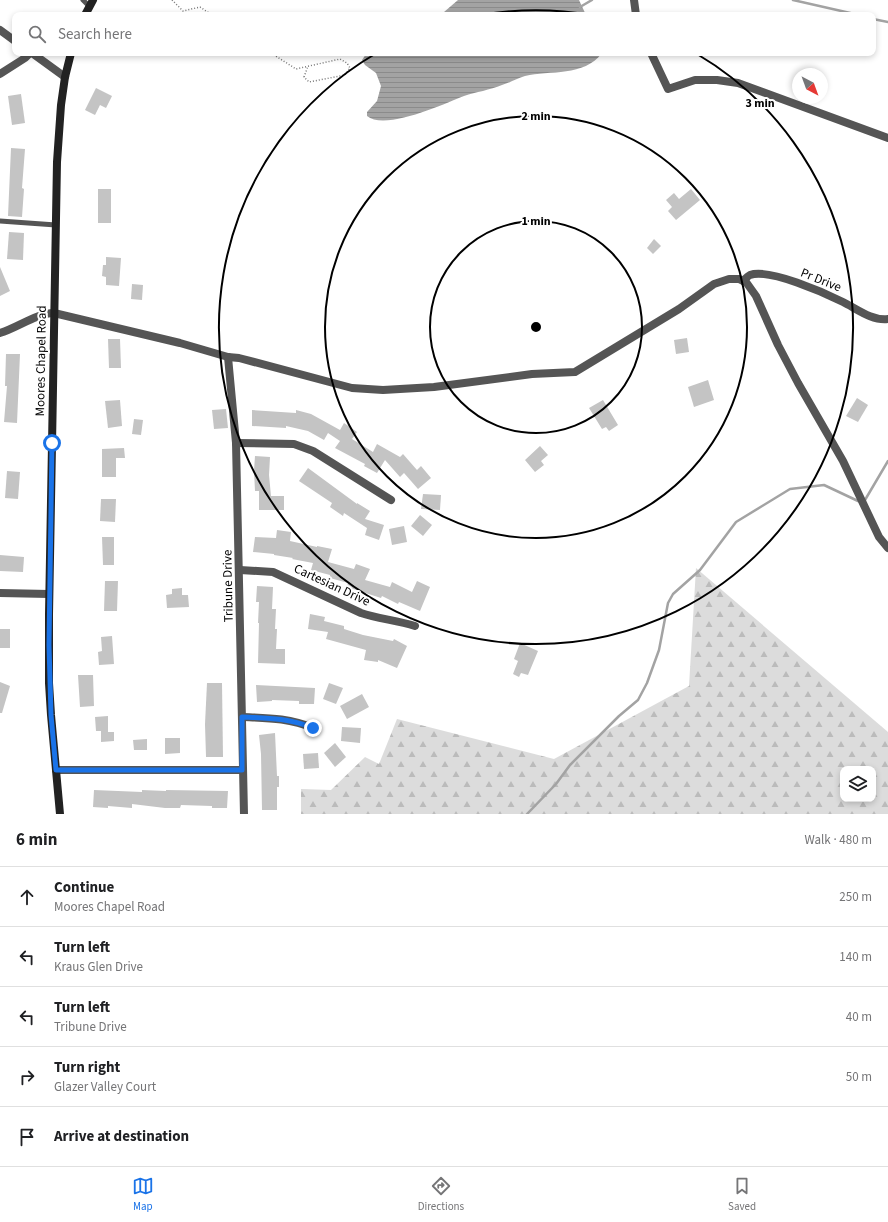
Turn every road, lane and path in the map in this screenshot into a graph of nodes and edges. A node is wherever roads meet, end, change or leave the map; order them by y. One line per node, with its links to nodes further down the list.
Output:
1 (172, 0): 5 (path)
2 (634, 0): 6 (street)
3 (88, 2): 4 (main road)
4 (86, 12)
5 (208, 12)
6 (636, 12)
7 (0, 30): 8 (street)
8 (12, 39)
9 (27, 56): 15 (street)
10 (35, 56): 16 (street)
11 (70, 56): 16 (main road, Moores Chapel Road)
12 (276, 56): 14 (path)
13 (652, 56): 17 (street)
14 (308, 66): 14 (path)
15 (0, 74)
16 (65, 77): 19 (main road, Moores Chapel Road)
17 (888, 138)
18 (0, 222): 19 (lane)
19 (56, 224): 21 (main road, Moores Chapel Road)
20 (743, 281): 22 (street, Pr Drive); 24 (street); 27 (street)
21 (54, 313): 23 (street); 24 (street); 30 (main road, Moores Chapel Road)
22 (888, 319)
23 (0, 333)
24 (228, 357): 25 (street, Tribune Drive)
25 (236, 443): 26 (street); 28 (street, Tribune Drive)
26 (391, 500)
27 (888, 548)
28 (240, 570): 31 (street, Cartesian Drive); 32 (street, Tribune Drive)
29 (0, 593): 30 (street)
30 (49, 594): 34 (main road, Moores Chapel Road)
31 (414, 626)
32 (242, 717): 33 (street); 35 (street, Tribune Drive)
33 (313, 728)
34 (56, 770): 35 (street); 36 (main road, Moores Chapel Road)
35 (242, 770): 37 (street, Tribune Drive)
36 (60, 814)
37 (244, 814)

